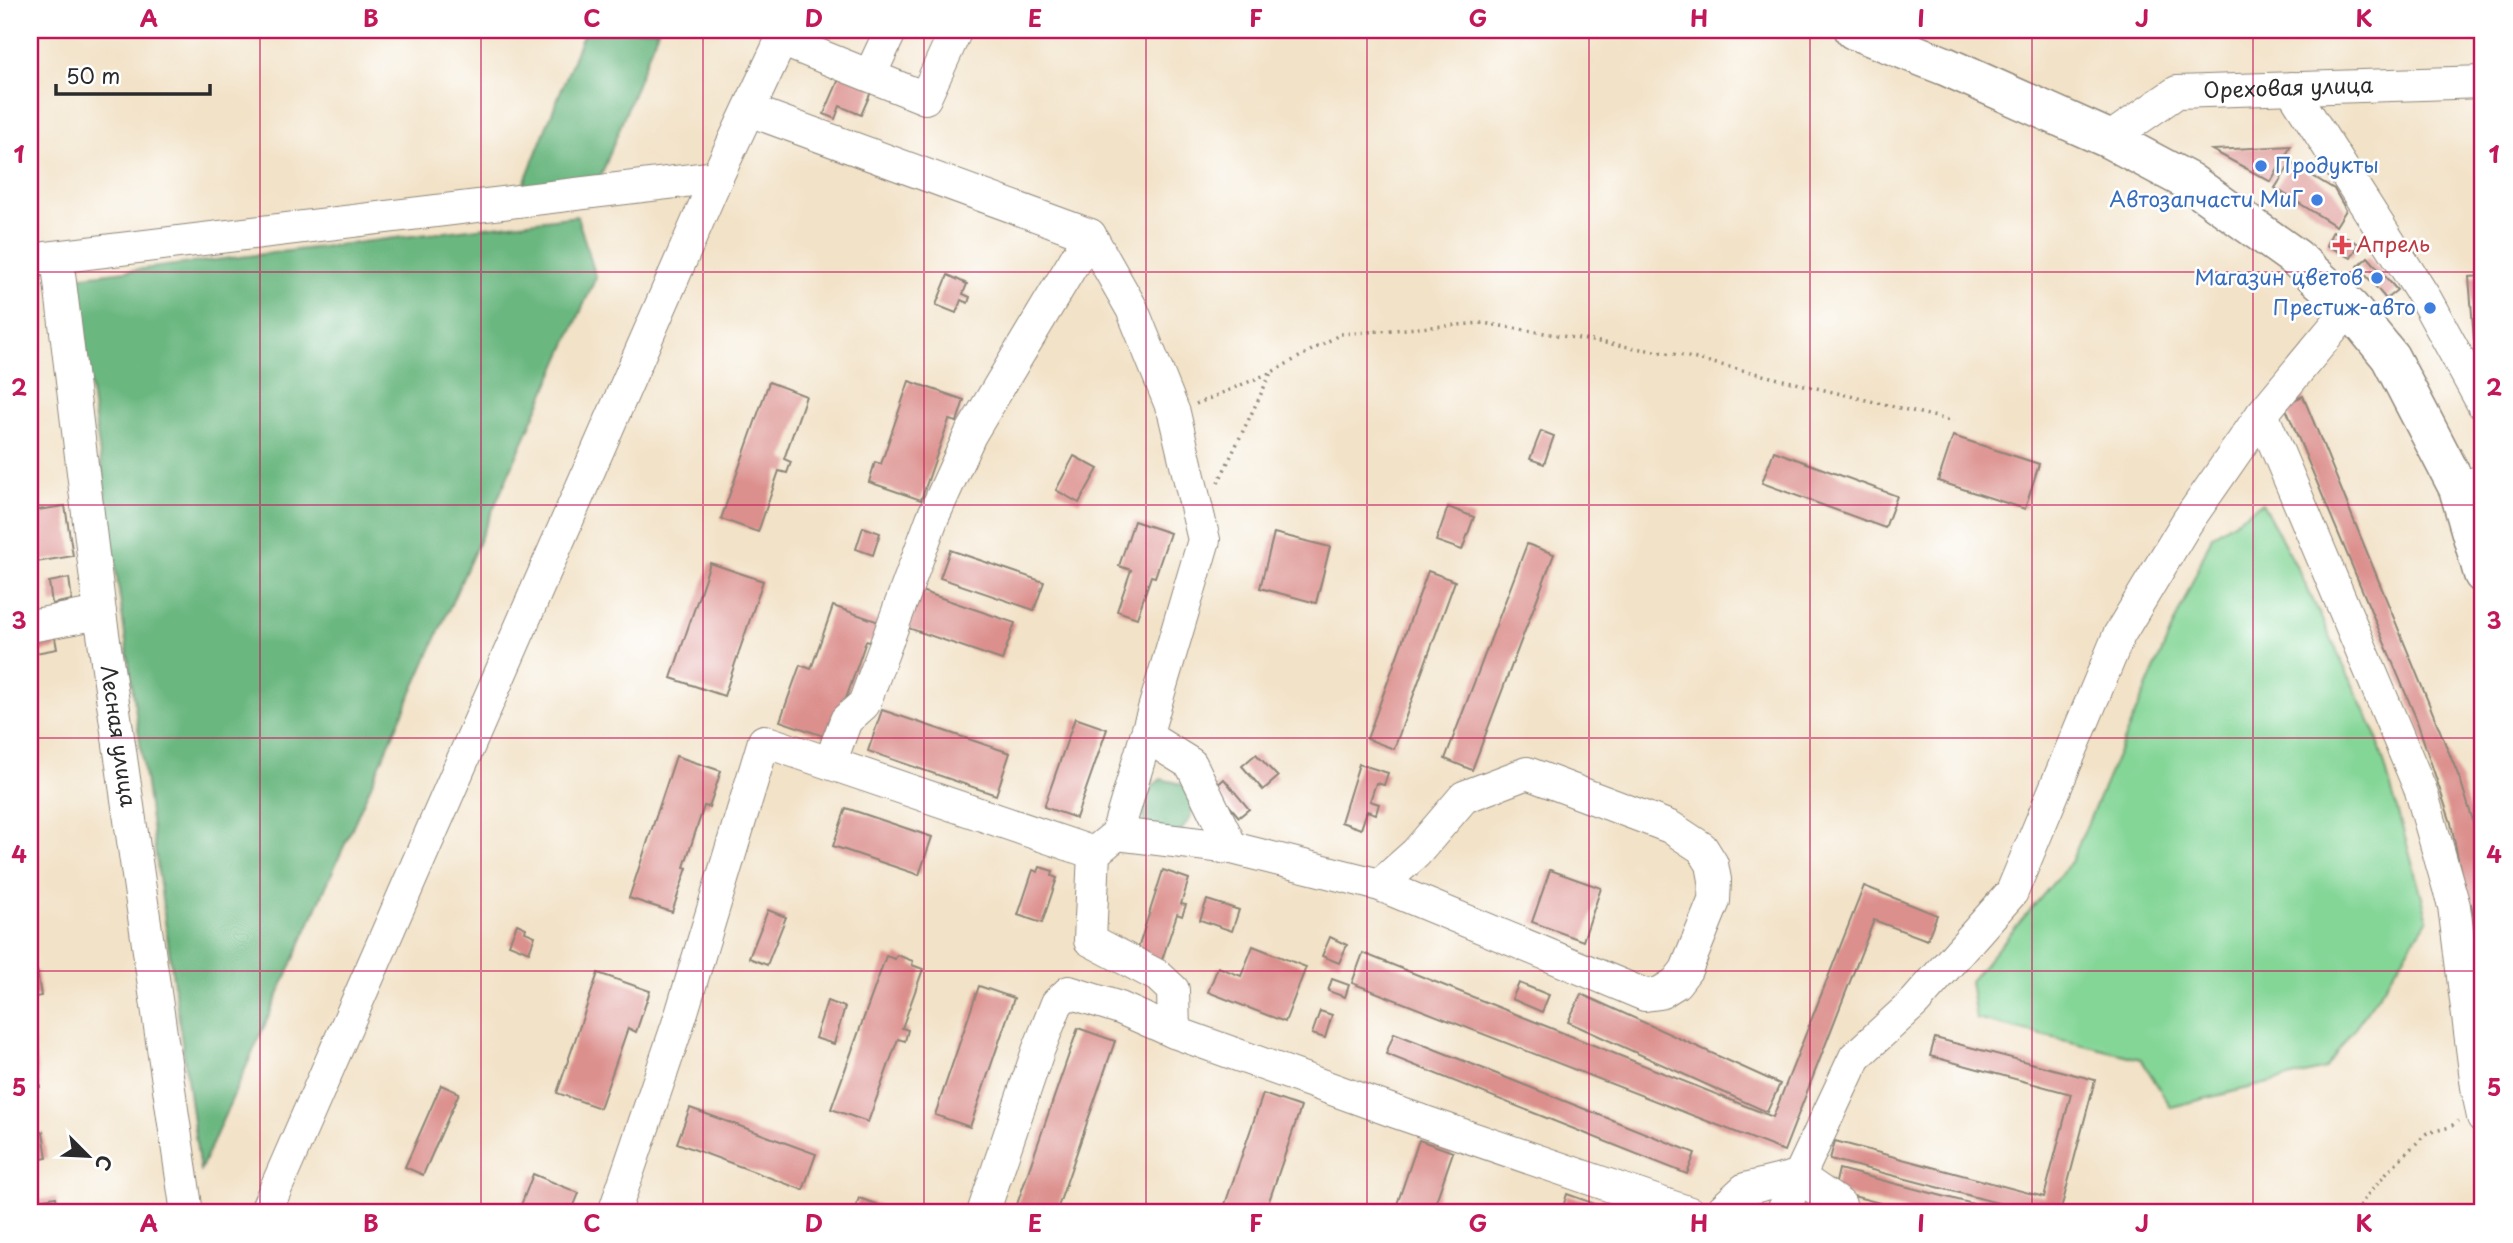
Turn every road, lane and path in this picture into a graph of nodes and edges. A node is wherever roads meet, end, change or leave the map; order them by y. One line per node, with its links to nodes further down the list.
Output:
1 (891, 30): 5 (street)
2 (956, 30): 5 (street)
3 (1854, 30): 9 (main road)
4 (784, 35): 5 (street); 8 (street)
5 (870, 75)
6 (2483, 82): 7 (street, Ореховая улица)
7 (2291, 89): 9 (street, Ореховая улица); 15 (street)
8 (749, 110): 10 (street); 11 (street)
9 (2109, 139): 13 (main road)
10 (718, 177): 12 (street); 34 (street)
11 (1090, 235): 16 (street); 25 (street)
12 (43, 258): 22 (street, Лесная улица)
13 (2350, 308): 17 (street); 19 (main road)
14 (1272, 372): 16 (path); 18 (path); 20 (path)
15 (2483, 404)
16 (1174, 413): 24 (street)
17 (2263, 414): 30 (street); 31 (street)
18 (1953, 421)
19 (2471, 484): 21 (main road)
20 (1217, 485)
21 (2483, 574)
22 (100, 613): 23 (street); 33 (street, Лесная улица)
23 (30, 626)
24 (1146, 736): 26 (street); 27 (street)
25 (830, 763): 26 (street); 35 (street)
26 (1105, 844): 27 (street); 29 (street)
27 (1232, 848): 28 (street)
28 (1380, 885): 28 (street)
29 (1174, 1032): 36 (street); 37 (street)
30 (2482, 1111): 40 (path)
31 (1798, 1176): 32 (street); 38 (street); 39 (street)
32 (1840, 1205)
33 (187, 1213)
34 (265, 1213)
35 (614, 1213)
36 (983, 1213)
37 (1690, 1213)
38 (1720, 1213)
39 (1782, 1213)
40 (2357, 1213)

